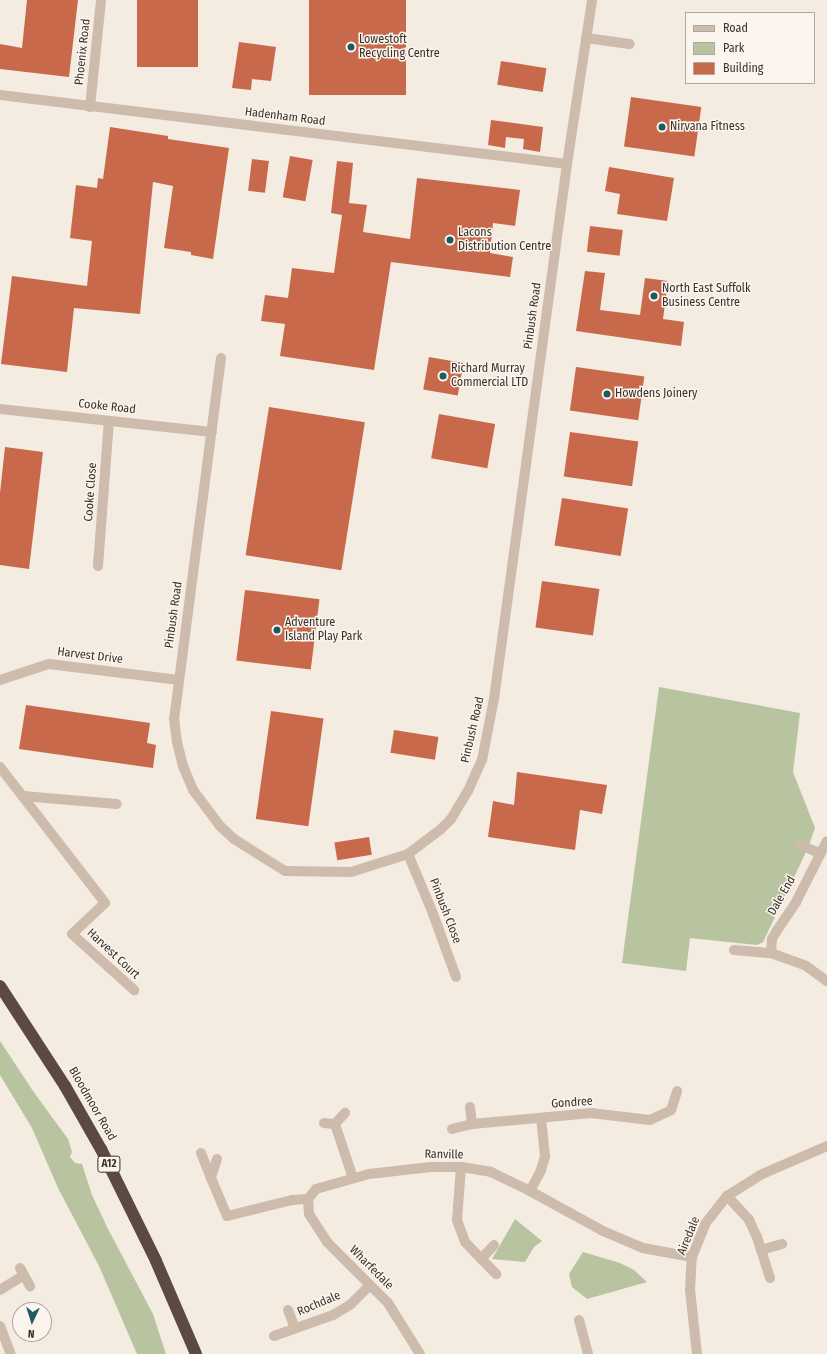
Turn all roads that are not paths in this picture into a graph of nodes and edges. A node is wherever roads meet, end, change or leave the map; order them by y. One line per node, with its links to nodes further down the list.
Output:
1 (101, 0): 6 (street, Phoenix Road)
2 (592, 0): 3 (street, Pinbush Road)
3 (586, 38): 4 (street); 7 (street, Pinbush Road)
4 (630, 44)
5 (0, 95): 6 (street, Hadenham Road)
6 (90, 107): 7 (street, Hadenham Road)
7 (567, 164): 21 (street, Pinbush Road)
8 (221, 358): 11 (street, Pinbush Road)
9 (0, 409): 10 (street, Cooke Road)
10 (109, 421): 11 (street, Cooke Road); 12 (street, Cooke Close)
11 (212, 432): 14 (street, Pinbush Road)
12 (98, 566)
13 (0, 680): 14 (street, Harvest Drive)
14 (179, 680): 21 (street, Pinbush Road)
15 (0, 767): 16 (street)
16 (23, 796): 17 (street); 27 (street, Harvest Court)
17 (117, 804)
18 (827, 841): 20 (street, Dale End)
19 (801, 845): 20 (street)
20 (819, 853): 23 (street, Dale End)
21 (408, 854): 24 (street, Pinbush Close)
22 (734, 950): 23 (street)
23 (771, 953): 25 (street)
24 (456, 977)
25 (827, 981)
26 (0, 986): 61 (highway, Bloodmoor Road / A12)
27 (134, 990)
28 (678, 1091): 31 (street, Gondree)
29 (470, 1107): 34 (street)
30 (345, 1113): 33 (street)
31 (541, 1118): 34 (street, Gondree); 42 (street)
32 (324, 1123): 33 (street)
33 (335, 1124): 41 (street)
34 (472, 1124): 35 (street, Gondree)
35 (452, 1129)
36 (827, 1146): 43 (street, Airedale)
37 (200, 1152): 40 (street, Ranville)
38 (217, 1159): 40 (street)
39 (461, 1167): 41 (street, Ranville); 42 (street, Ranville); 49 (street)
40 (211, 1178): 44 (street, Ranville)
41 (353, 1178): 44 (street, Ranville)
42 (530, 1191): 48 (street, Ranville)
43 (727, 1196): 47 (street); 48 (street, Airedale)
44 (308, 1198): 53 (street, Wharfedale)
45 (494, 1244): 49 (street)
46 (782, 1244): 47 (street)
47 (761, 1250): 51 (street)
48 (692, 1257): 64 (street, Airedale)
49 (481, 1259): 50 (street)
50 (496, 1274)
51 (770, 1278)
52 (30, 1286): 54 (street)
53 (369, 1286): 58 (street, Rochdale); 62 (street, Wharfedale)
54 (0, 1290)
55 (288, 1310): 58 (street, Rochdale)
56 (579, 1320): 63 (street)
57 (0, 1326): 60 (street)
58 (295, 1328): 59 (street, Rochdale)
59 (274, 1336)
60 (11, 1354)
61 (196, 1354)
62 (420, 1354)
63 (588, 1354)
64 (697, 1354)

